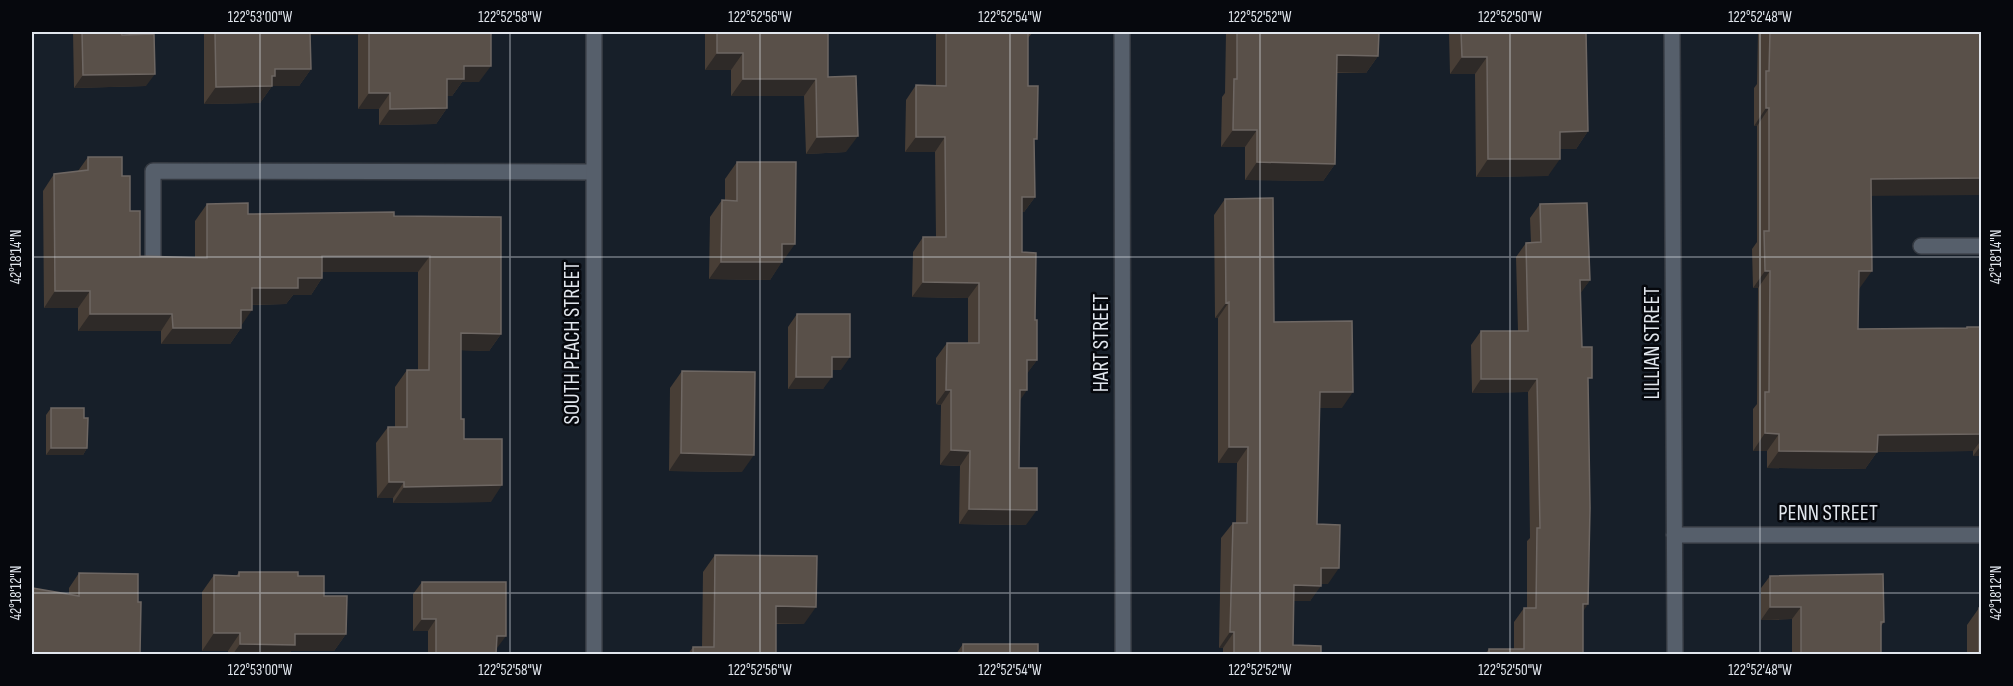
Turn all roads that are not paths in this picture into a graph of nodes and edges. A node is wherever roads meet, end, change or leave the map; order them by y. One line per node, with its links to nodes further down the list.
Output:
1 (594, 32): 4 (street, SOUTH PEACH STREET)
2 (1122, 32): 11 (street, HART STREET)
3 (1672, 32): 8 (street, LILLIAN STREET)
4 (593, 172): 7 (street); 10 (street, SOUTH PEACH STREET)
5 (1921, 246): 6 (street)
6 (1982, 246)
7 (153, 263)
8 (1674, 535): 9 (street, PENN STREET); 12 (street, LILLIAN STREET)
9 (1982, 535)
10 (594, 654)
11 (1123, 654)
12 (1675, 654)

